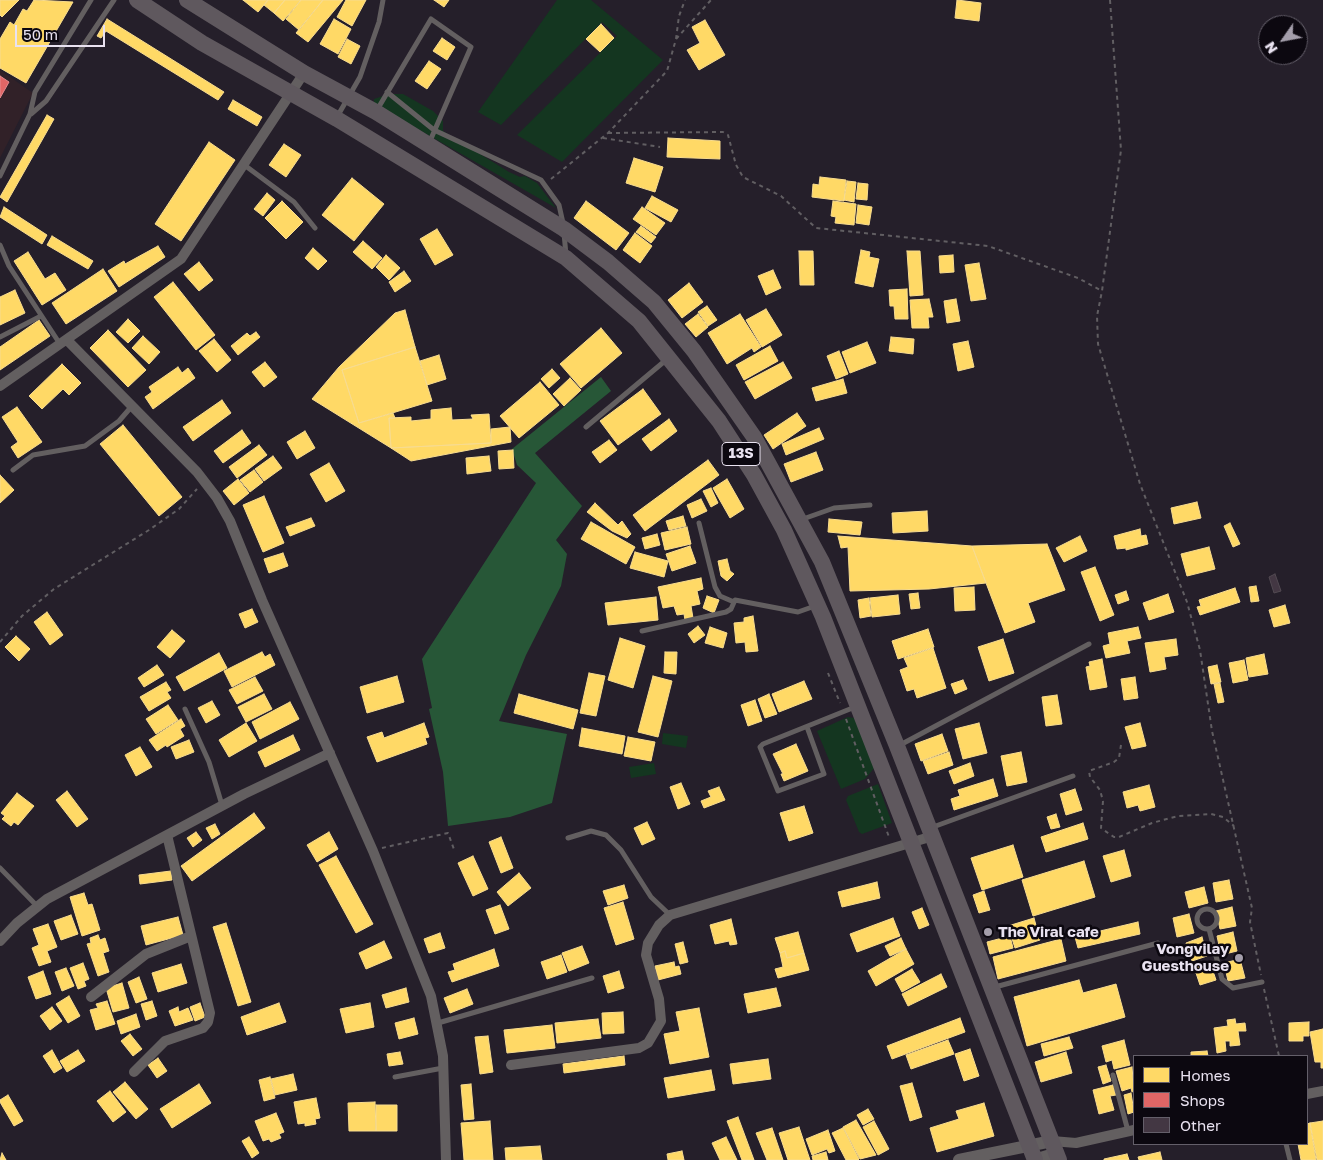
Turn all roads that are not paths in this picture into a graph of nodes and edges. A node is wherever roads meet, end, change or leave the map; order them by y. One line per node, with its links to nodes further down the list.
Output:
1 (91, 0): 11 (lane)
2 (114, 0): 11 (lane)
3 (137, 0): 7 (highway, 13S)
4 (187, 0): 6 (highway, 13S)
5 (383, 0): 9 (lane)
6 (304, 73): 7 (street); 9 (highway, 13S)
7 (290, 92): 12 (highway, 13S); 15 (street)
8 (387, 92): 10 (lane); 13 (lane); 13 (lane)
9 (348, 97): 10 (highway, 13S); 12 (lane)
10 (376, 112): 14 (highway, 13S)
11 (30, 114): 16 (lane)
12 (337, 119): 20 (highway, 13S)
13 (434, 130): 14 (lane); 18 (lane)
14 (428, 146): 18 (highway, 13S)
15 (243, 164): 17 (lane); 23 (street)
16 (0, 176)
17 (315, 228)
18 (564, 229): 20 (lane); 30 (highway, 13S)
19 (0, 246): 21 (lane)
20 (566, 258): 24 (highway, 13S)
21 (40, 316): 22 (lane); 23 (lane)
22 (0, 337)
23 (64, 342): 25 (street); 26 (street)
24 (669, 358): 27 (lane); 34 (highway, 13S)
25 (0, 386)
26 (132, 406): 28 (lane); 41 (street)
27 (586, 427)
28 (12, 470)
29 (870, 505): 30 (lane)
30 (801, 520): 33 (highway, 13S)
31 (699, 523): 32 (lane)
32 (734, 602): 34 (lane); 35 (lane)
33 (842, 610): 34 (highway); 40 (highway, 13S)
34 (820, 611): 38 (highway, 13S)
35 (642, 631)
36 (1089, 644): 40 (lane)
37 (185, 709): 43 (lane)
38 (850, 709): 39 (lane); 47 (highway, 13S)
39 (807, 727): 39 (lane)
40 (897, 746): 44 (highway, 13S)
41 (330, 753): 43 (street); 59 (street)
42 (1074, 776): 44 (lane)
43 (223, 806): 45 (street)
44 (931, 832): 47 (street); 57 (highway, 13S)
45 (167, 836): 49 (street); 53 (street)
46 (568, 838): 50 (lane)
47 (911, 843): 50 (street); 70 (highway, 13S)
48 (0, 868): 49 (lane)
49 (38, 907): 52 (street)
50 (670, 915): 60 (street)
51 (1209, 929): 51 (lane); 56 (lane)
52 (2, 936)
53 (191, 936): 58 (street); 62 (street)
54 (1158, 943): 57 (lane)
55 (592, 978): 59 (lane)
56 (1262, 982)
57 (992, 987): 69 (highway, 13S)
58 (91, 997)
59 (438, 1023): 61 (street)
60 (511, 1065)
61 (444, 1068): 64 (lane); 71 (street)
62 (134, 1072)
63 (1113, 1074): 67 (lane)
64 (395, 1077)
65 (1323, 1091): 66 (street)
66 (1308, 1094)
67 (1131, 1131): 69 (street)
68 (1286, 1145): 73 (lane)
69 (1056, 1151): 70 (street)
70 (1033, 1156): 72 (street)
71 (446, 1160)
72 (959, 1160)
73 (1290, 1160)

